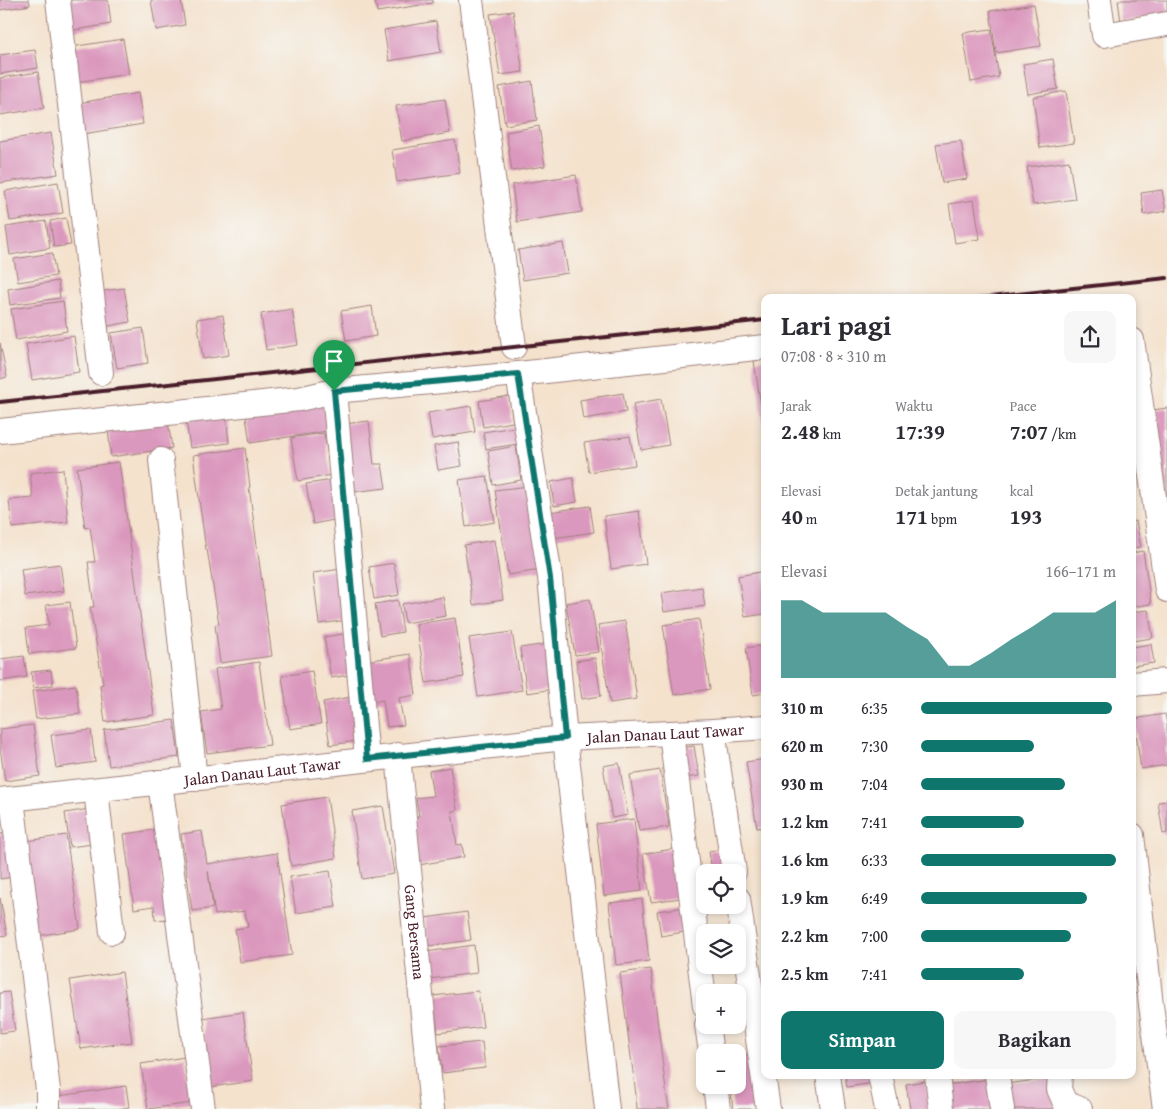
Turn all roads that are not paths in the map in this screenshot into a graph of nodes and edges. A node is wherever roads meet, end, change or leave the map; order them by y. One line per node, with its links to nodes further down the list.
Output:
1 (58, 0): 8 (street)
2 (471, 0): 5 (street)
3 (1099, 0): 4 (street)
4 (1167, 24)
5 (514, 346)
6 (761, 347): 9 (street)
7 (1136, 369): 13 (street)
8 (101, 372)
9 (518, 374): 10 (street); 19 (street)
10 (334, 391): 11 (street); 21 (street)
11 (0, 431)
12 (161, 460): 22 (street)
13 (1167, 590)
14 (1167, 681): 15 (street)
15 (1136, 684)
16 (761, 727): 17 (street, Jalan Danau Laut Tawar)
17 (713, 731): 18 (street, Jalan Danau Laut Tawar); 26 (street)
18 (671, 733): 19 (street, Jalan Danau Laut Tawar); 30 (street)
19 (565, 738): 20 (street, Jalan Danau Laut Tawar); 42 (street)
20 (398, 755): 21 (street, Jalan Danau Laut Tawar); 41 (street, Gang Bersama)
21 (367, 759): 22 (street, Jalan Danau Laut Tawar)
22 (196, 779): 23 (street, Jalan Danau Laut Tawar)
23 (160, 782): 24 (street, Jalan Danau Laut Tawar); 40 (street)
24 (96, 790): 25 (street, Jalan Danau Laut Tawar); 29 (street)
25 (6, 799): 39 (street)
26 (733, 864)
27 (1136, 871): 50 (street)
28 (740, 914): 31 (street)
29 (112, 932)
30 (702, 984)
31 (761, 1060)
32 (764, 1079): 44 (street)
33 (829, 1079): 45 (street)
34 (881, 1079): 46 (street)
35 (937, 1079): 47 (street)
36 (998, 1079): 48 (street)
37 (1060, 1079): 49 (street)
38 (716, 1094): 43 (street)
39 (48, 1109)
40 (203, 1109)
41 (432, 1109)
42 (608, 1109)
43 (718, 1109)
44 (768, 1109)
45 (833, 1109)
46 (888, 1109)
47 (941, 1109)
48 (1002, 1109)
49 (1080, 1109)
50 (1165, 1109)

